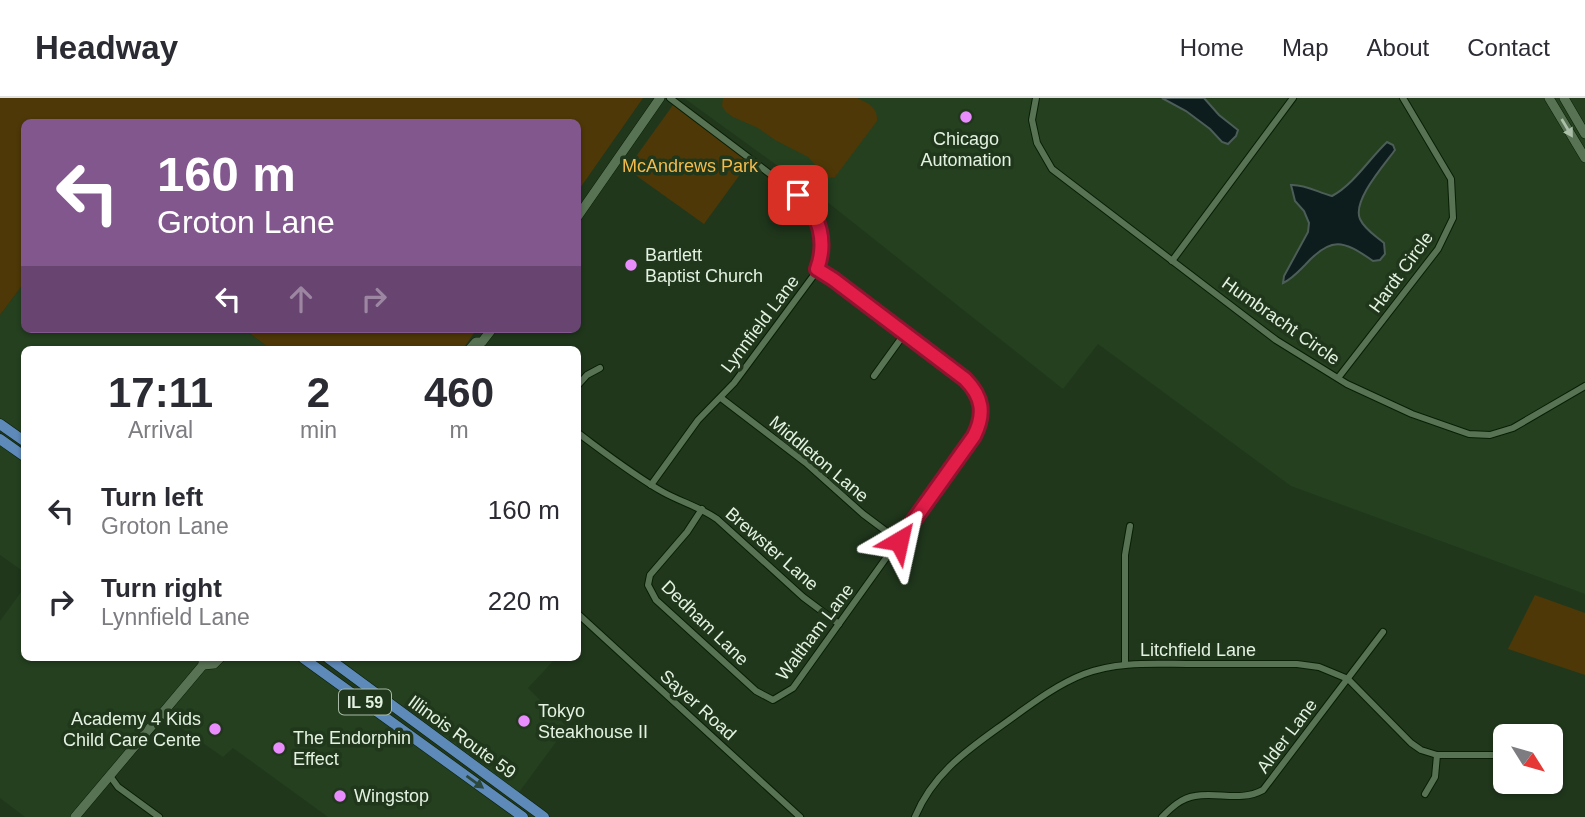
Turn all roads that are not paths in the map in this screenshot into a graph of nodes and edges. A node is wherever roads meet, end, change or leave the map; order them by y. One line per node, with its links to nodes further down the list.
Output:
1 (660, 98): 10 (main road)
2 (670, 98): 12 (street, Lynnfield Lane)
3 (1036, 98): 11 (street, Humbracht Circle)
4 (1293, 98): 11 (street)
5 (1403, 98): 16 (street, Hardt Circle)
6 (1549, 98): 9 (main road, one-way to 9)
7 (1564, 98): 8 (main road)
8 (1585, 134)
9 (1585, 158)
10 (581, 212)
11 (1172, 261): 16 (street, Humbracht Circle)
12 (817, 269): 13 (street); 19 (street, Lynnfield Lane)
13 (905, 333): 15 (street); 28 (street, Waltham Lane)
14 (600, 368): 17 (street)
15 (874, 376)
16 (1338, 378): 18 (street, Humbracht Circle)
17 (581, 381)
18 (1585, 386)
19 (721, 398): 25 (street, Lynnfield Lane); 28 (street, Middleton Lane)
20 (0, 424): 23 (main road)
21 (581, 435): 25 (street, Brewster Lane)
22 (0, 439): 24 (main road)
23 (21, 439)
24 (21, 454)
25 (651, 485): 26 (street, Brewster Lane)
26 (702, 509): 30 (street, Brewster Lane); 37 (street, Dedham Lane)
27 (1130, 526): 35 (street)
28 (899, 541): 30 (street, Waltham Lane)
29 (581, 617): 46 (street, Sayer Road)
30 (839, 624): 37 (street, Waltham Lane)
31 (1383, 632): 36 (street, Alder Lane)
32 (307, 661): 45 (main road, Illinois Route 59 / IL 59, one-way to 45)
33 (332, 661): 42 (main road, Illinois Route 59 / IL 59)
34 (203, 662): 40 (main road)
35 (1125, 663): 36 (street, Litchfield Lane); 47 (street, Litchfield Lane)
36 (1348, 679): 38 (street, Litchfield Lane); 48 (street, Alder Lane)
37 (779, 697)
38 (1437, 755): 39 (street, Litchfield Lane); 41 (street)
39 (1493, 755)
40 (110, 776): 43 (main road); 44 (street)
41 (1426, 794)
42 (539, 816)
43 (75, 817)
44 (159, 817)
45 (523, 817)
46 (800, 817)
47 (915, 817)
48 (1162, 817)

